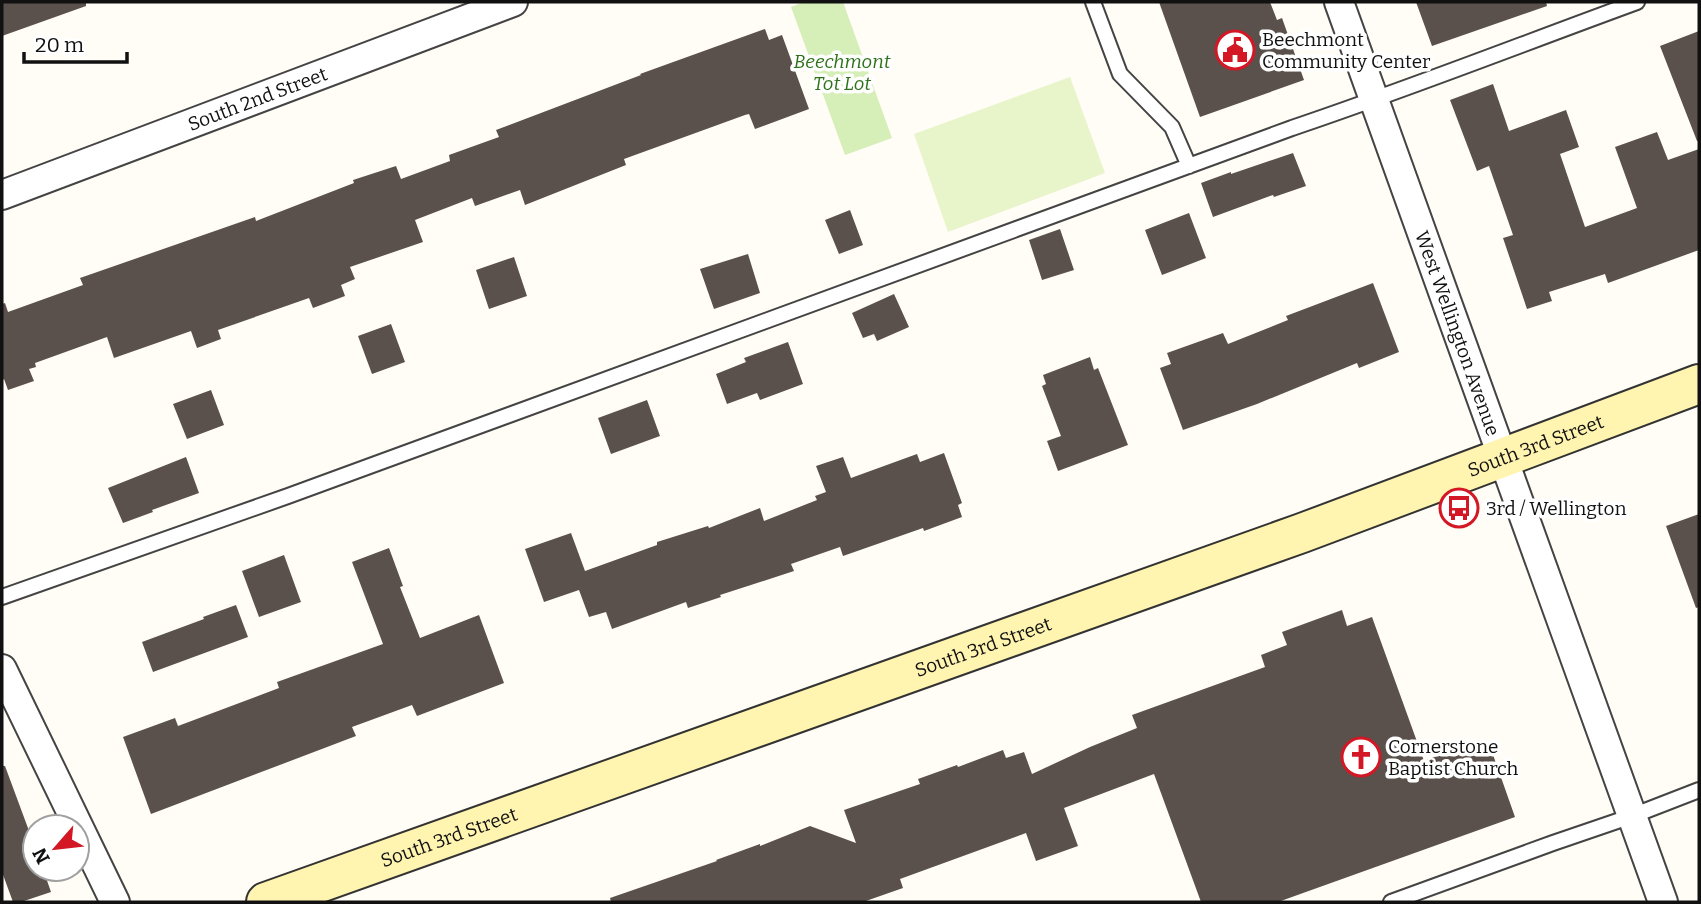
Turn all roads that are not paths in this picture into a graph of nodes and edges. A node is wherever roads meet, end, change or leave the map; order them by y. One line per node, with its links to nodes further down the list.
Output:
1 (513, 2): 5 (street, South 2nd Street)
2 (1094, 2): 7 (lane)
3 (1339, 2): 6 (street, West Wellington Avenue)
4 (1637, 2): 6 (lane)
5 (484, 7): 8 (street, South 2nd Street)
6 (1374, 100): 7 (lane); 10 (street, West Wellington Avenue)
7 (1189, 166): 11 (lane)
8 (2, 195)
9 (1699, 384): 10 (main road, South 3rd Street)
10 (1503, 457): 14 (street, West Wellington Avenue); 16 (main road, South 3rd Street)
11 (2, 597)
12 (2, 669): 15 (street)
13 (1699, 790): 14 (lane)
14 (1632, 816): 17 (lane); 18 (street, West Wellington Avenue)
15 (115, 902)
16 (266, 902)
17 (1391, 902)
18 (1663, 902)

